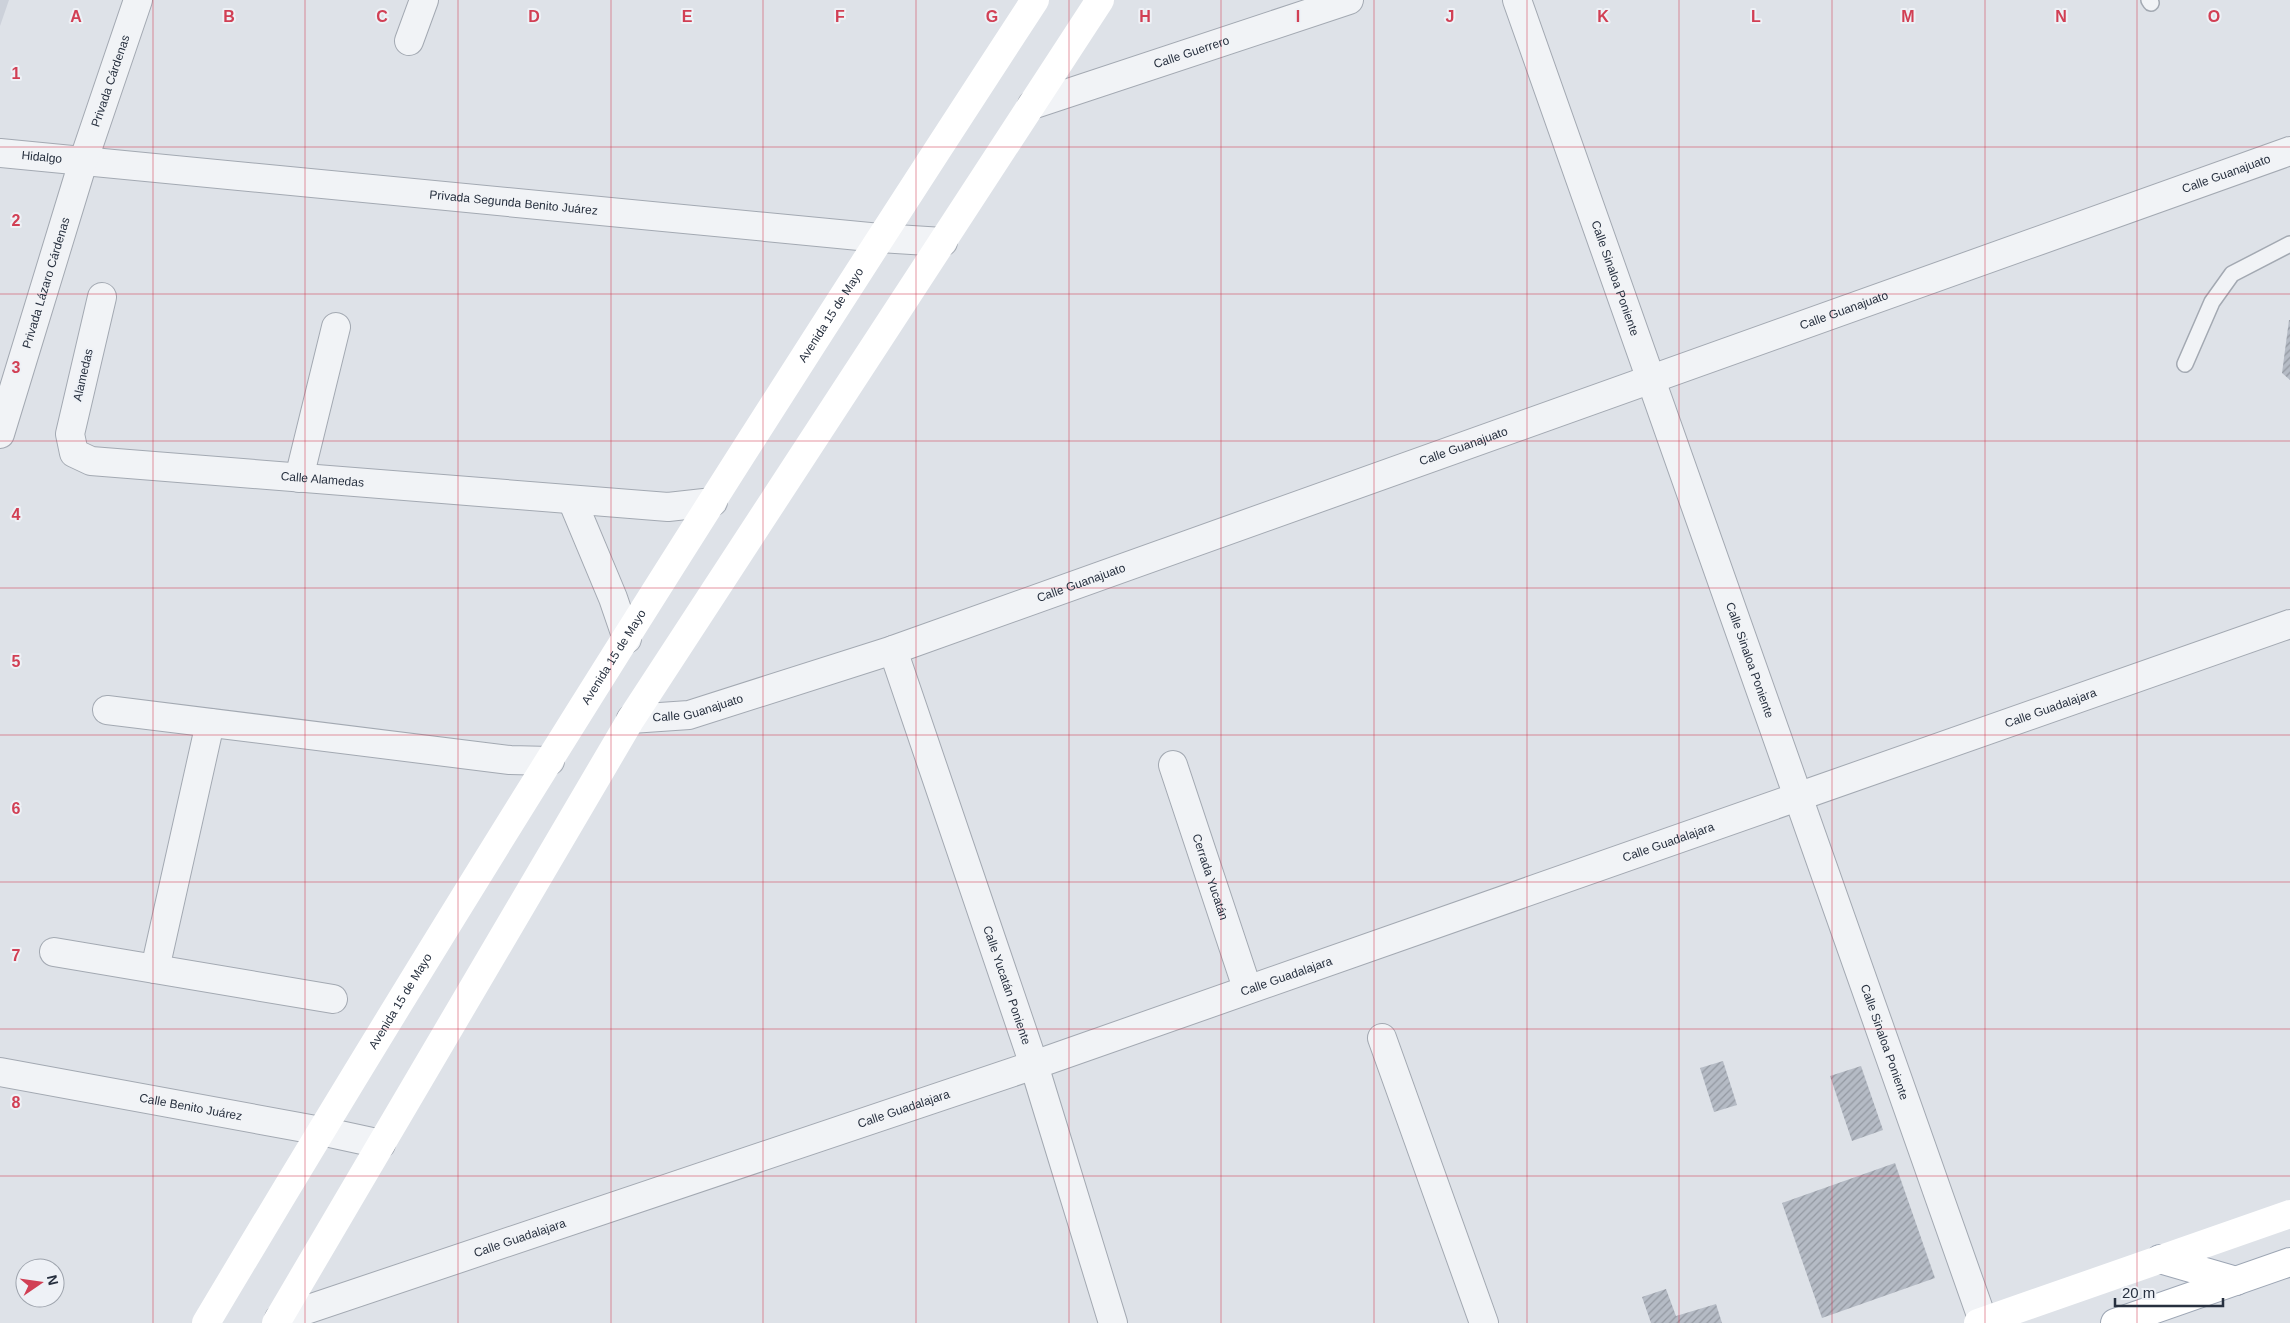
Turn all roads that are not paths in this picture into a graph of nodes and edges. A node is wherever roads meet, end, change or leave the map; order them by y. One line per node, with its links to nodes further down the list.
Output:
1 (138, 0): 11 (street, Privada Cárdenas)
2 (424, 0): 7 (street)
3 (1036, 0): 12 (main road, Avenida 15 de Mayo)
4 (1100, 0): 8 (main road)
5 (1349, 0): 8 (street, Calle Guerrero)
6 (1517, 0): 18 (street, Calle Sinaloa Poniente)
7 (409, 41)
8 (1032, 104): 13 (main road)
9 (2290, 152): 18 (street, Calle Guanajuato)
10 (0, 153): 11 (street, Hidalgo)
11 (84, 162): 12 (street, Privada Segunda Benito Juárez); 19 (street, Privada Lázaro Cárdenas)
12 (880, 238): 13 (street, Privada Segunda Benito Juárez); 23 (main road, Avenida 15 de Mayo)
13 (943, 242): 28 (main road)
14 (2290, 244): 17 (lane)
15 (102, 297): 20 (street, Alamedas)
16 (336, 327): 21 (street)
17 (2186, 364)
18 (1651, 380): 26 (street, Calle Guanajuato); 32 (street, Calle Sinaloa Poniente)
19 (0, 434)
20 (74, 453): 21 (street, Calle Alamedas)
21 (299, 478): 22 (street, Calle Alamedas)
22 (572, 500): 23 (street, Calle Alamedas); 25 (street)
23 (713, 502): 25 (main road, Avenida 15 de Mayo)
24 (2290, 624): 32 (street, Calle Guadalajara)
25 (627, 639): 30 (main road, Avenida 15 de Mayo)
26 (893, 650): 28 (street, Calle Guanajuato); 38 (street, Calle Yucatán Poniente)
27 (107, 710): 29 (street)
28 (631, 719): 41 (main road)
29 (210, 723): 30 (street); 34 (street)
30 (550, 761): 40 (main road, Avenida 15 de Mayo)
31 (1172, 765): 35 (street, Cerrada Yucatán)
32 (1798, 796): 35 (street, Calle Guadalajara); 47 (street, Calle Sinaloa Poniente)
33 (54, 952): 34 (street)
34 (155, 969): 36 (street)
35 (1247, 988): 38 (street, Calle Guadalajara)
36 (333, 999)
37 (1382, 1038): 50 (street)
38 (1034, 1065): 46 (street, Calle Guadalajara); 49 (street, Calle Yucatán Poniente)
39 (0, 1072): 40 (street, Calle Benito Juárez)
40 (321, 1131): 41 (street, Calle Benito Juárez); 48 (main road, Avenida 15 de Mayo)
41 (381, 1144): 46 (main road)
42 (2290, 1214): 43 (main road)
43 (2160, 1259): 45 (main road); 47 (main road)
44 (2290, 1262): 45 (main road)
45 (2236, 1281): 51 (main road)
46 (278, 1321)
47 (1981, 1322)
48 (206, 1323)
49 (1113, 1323)
50 (1484, 1323)
51 (2115, 1323)

